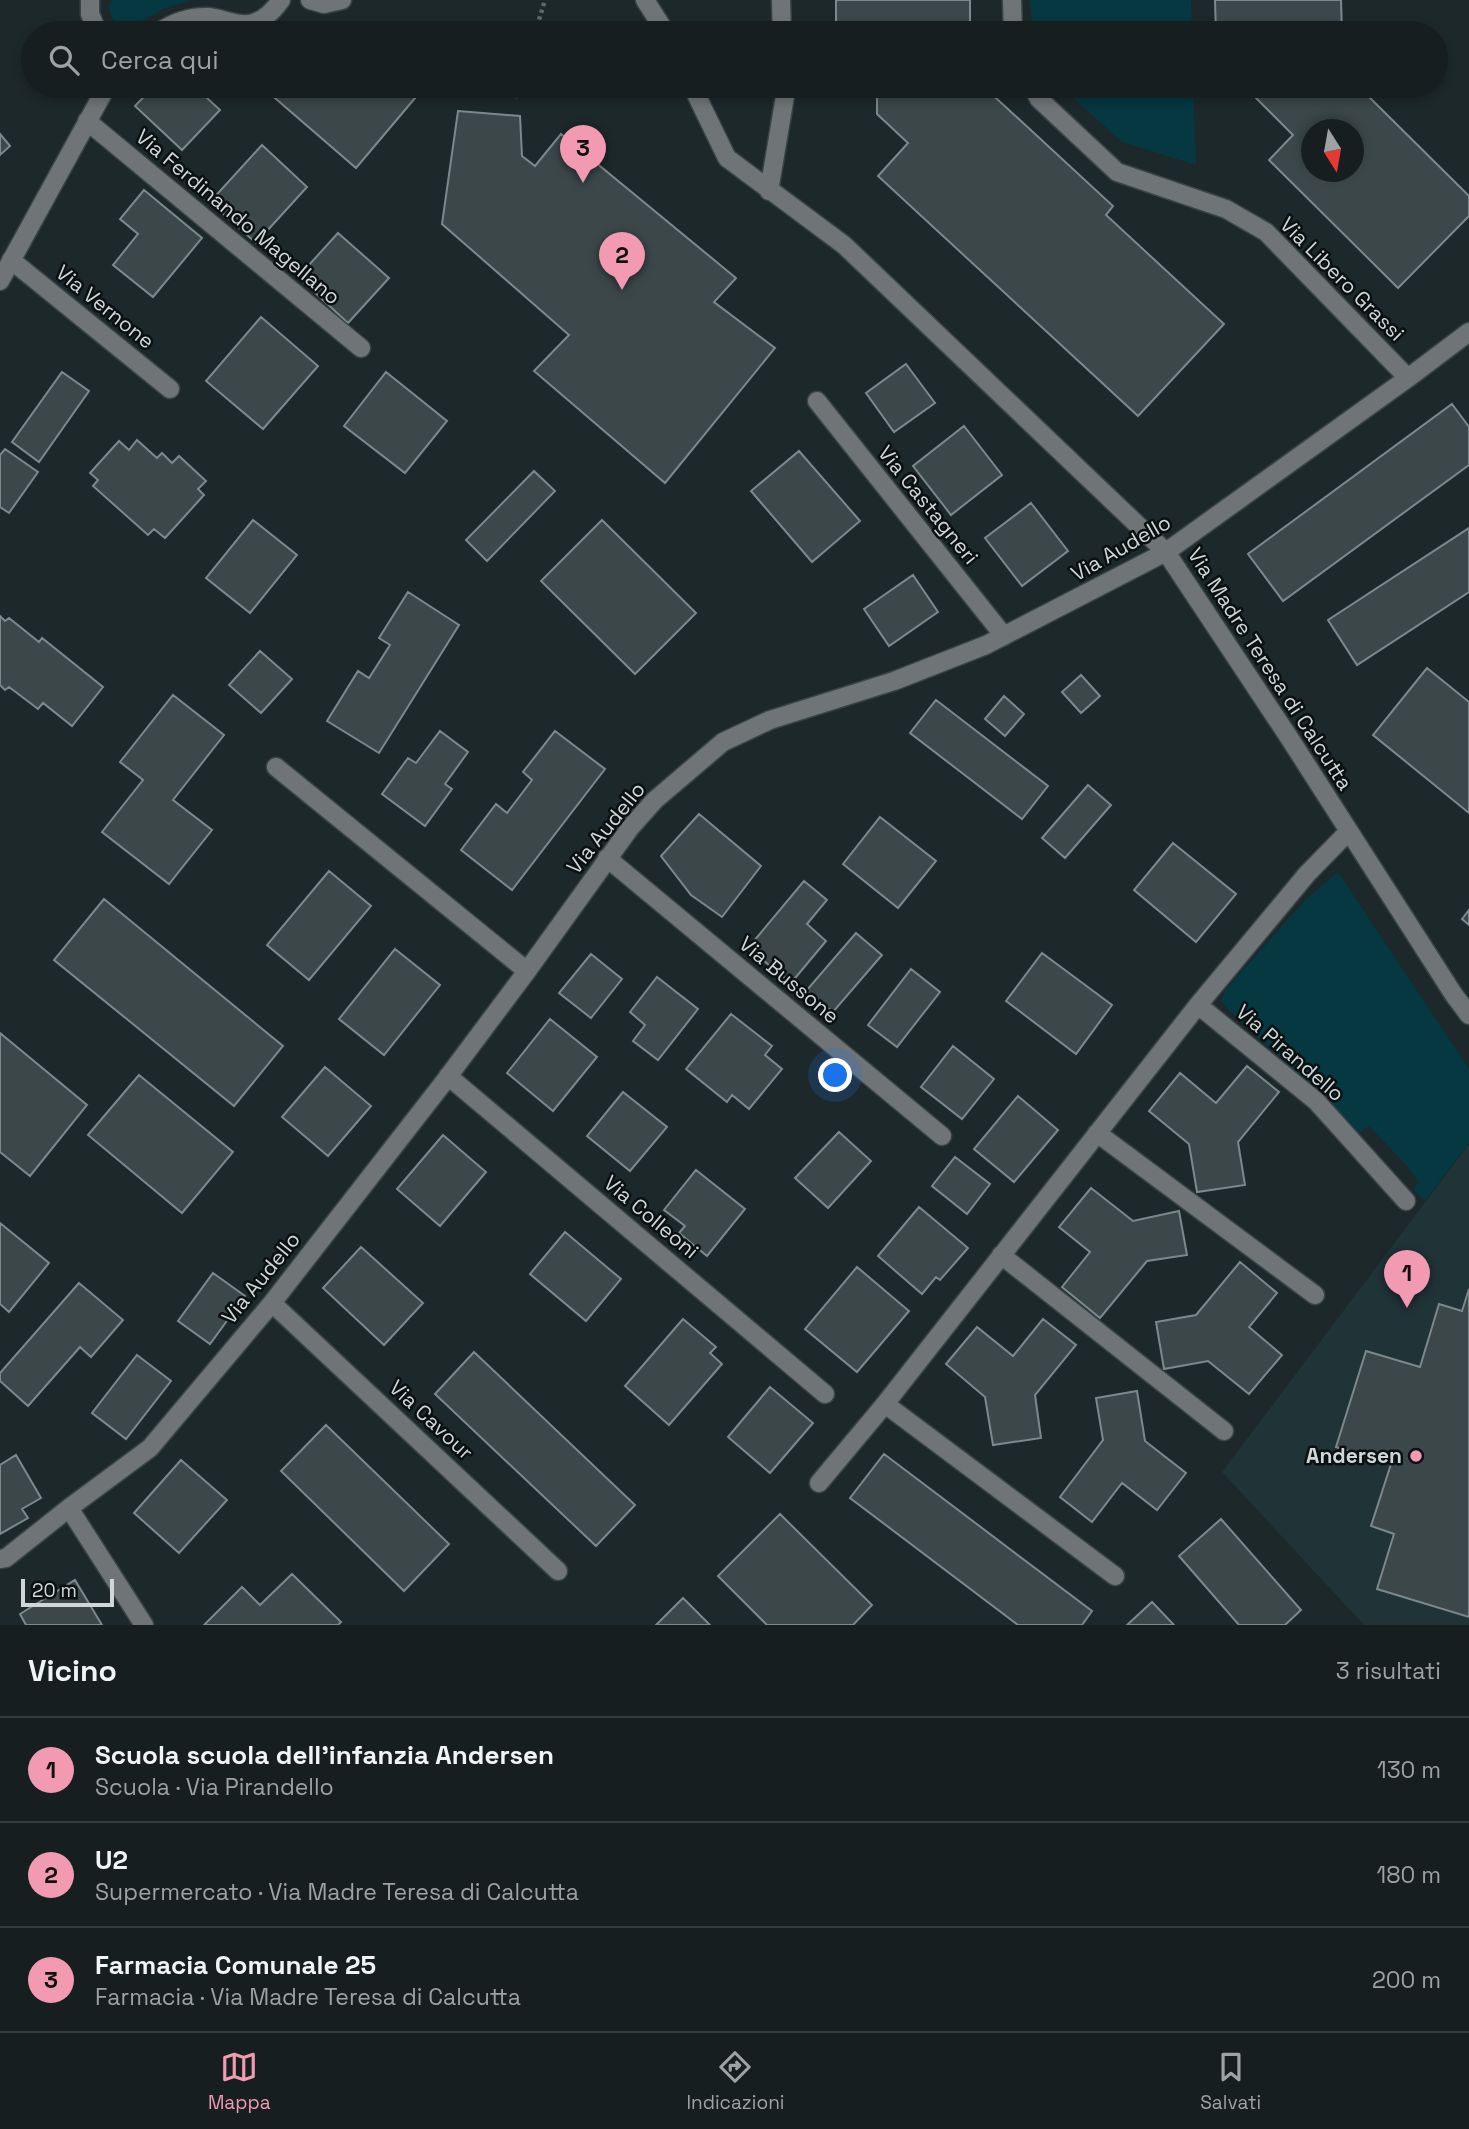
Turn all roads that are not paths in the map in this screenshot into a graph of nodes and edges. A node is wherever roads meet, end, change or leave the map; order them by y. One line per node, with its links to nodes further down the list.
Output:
1 (90, 0): 8 (street)
2 (281, 0): 11 (street)
3 (310, 0): 4 (street)
4 (342, 0)
5 (645, 0): 12 (street)
6 (781, 0): 13 (street)
7 (1012, 0): 14 (street)
8 (93, 21)
9 (179, 21): 10 (street)
10 (229, 21)
11 (258, 21)
12 (658, 21)
13 (782, 21)
14 (1013, 21)
15 (100, 98): 19 (street)
16 (698, 98): 20 (street, Via Madre Teresa di Calcutta)
17 (785, 98): 20 (street)
18 (1038, 98): 25 (street, Via Libero Grassi)
19 (87, 121): 21 (street); 24 (street, Via Ferdinando Magellano)
20 (769, 191): 28 (street, Via Madre Teresa di Calcutta)
21 (11, 261): 22 (street); 26 (street, Via Vernone)
22 (0, 281)
23 (1469, 332): 25 (street, Via Audello)
24 (360, 348)
25 (1408, 378): 28 (street, Via Audello)
26 (170, 389)
27 (817, 401): 29 (street, Via Castagneri)
28 (1166, 552): 29 (street, Via Audello); 31 (street, Via Madre Teresa di Calcutta)
29 (1004, 636): 32 (street, Via Audello)
30 (276, 767): 33 (street)
31 (1349, 831): 34 (street); 35 (street, Via Madre Teresa di Calcutta)
32 (607, 858): 33 (street, Via Audello); 38 (street, Via Bussone)
33 (527, 971): 36 (street, Via Audello)
34 (1198, 1005): 37 (street); 39 (street, Via Pirandello)
35 (1469, 1015)
36 (448, 1076): 42 (street, Via Audello); 43 (street, Via Colleoni)
37 (1097, 1133): 40 (street); 41 (street)
38 (942, 1136)
39 (1406, 1202)
40 (1001, 1255): 44 (street); 45 (street)
41 (1315, 1295)
42 (272, 1303): 47 (street, Via Audello); 49 (street, Via Cavour)
43 (825, 1394)
44 (886, 1404): 46 (street); 50 (street)
45 (1224, 1431)
46 (819, 1483)
47 (69, 1508): 48 (street, Via Audello); 51 (street)
48 (0, 1559)
49 (558, 1571)
50 (1115, 1576)
51 (144, 1625)

